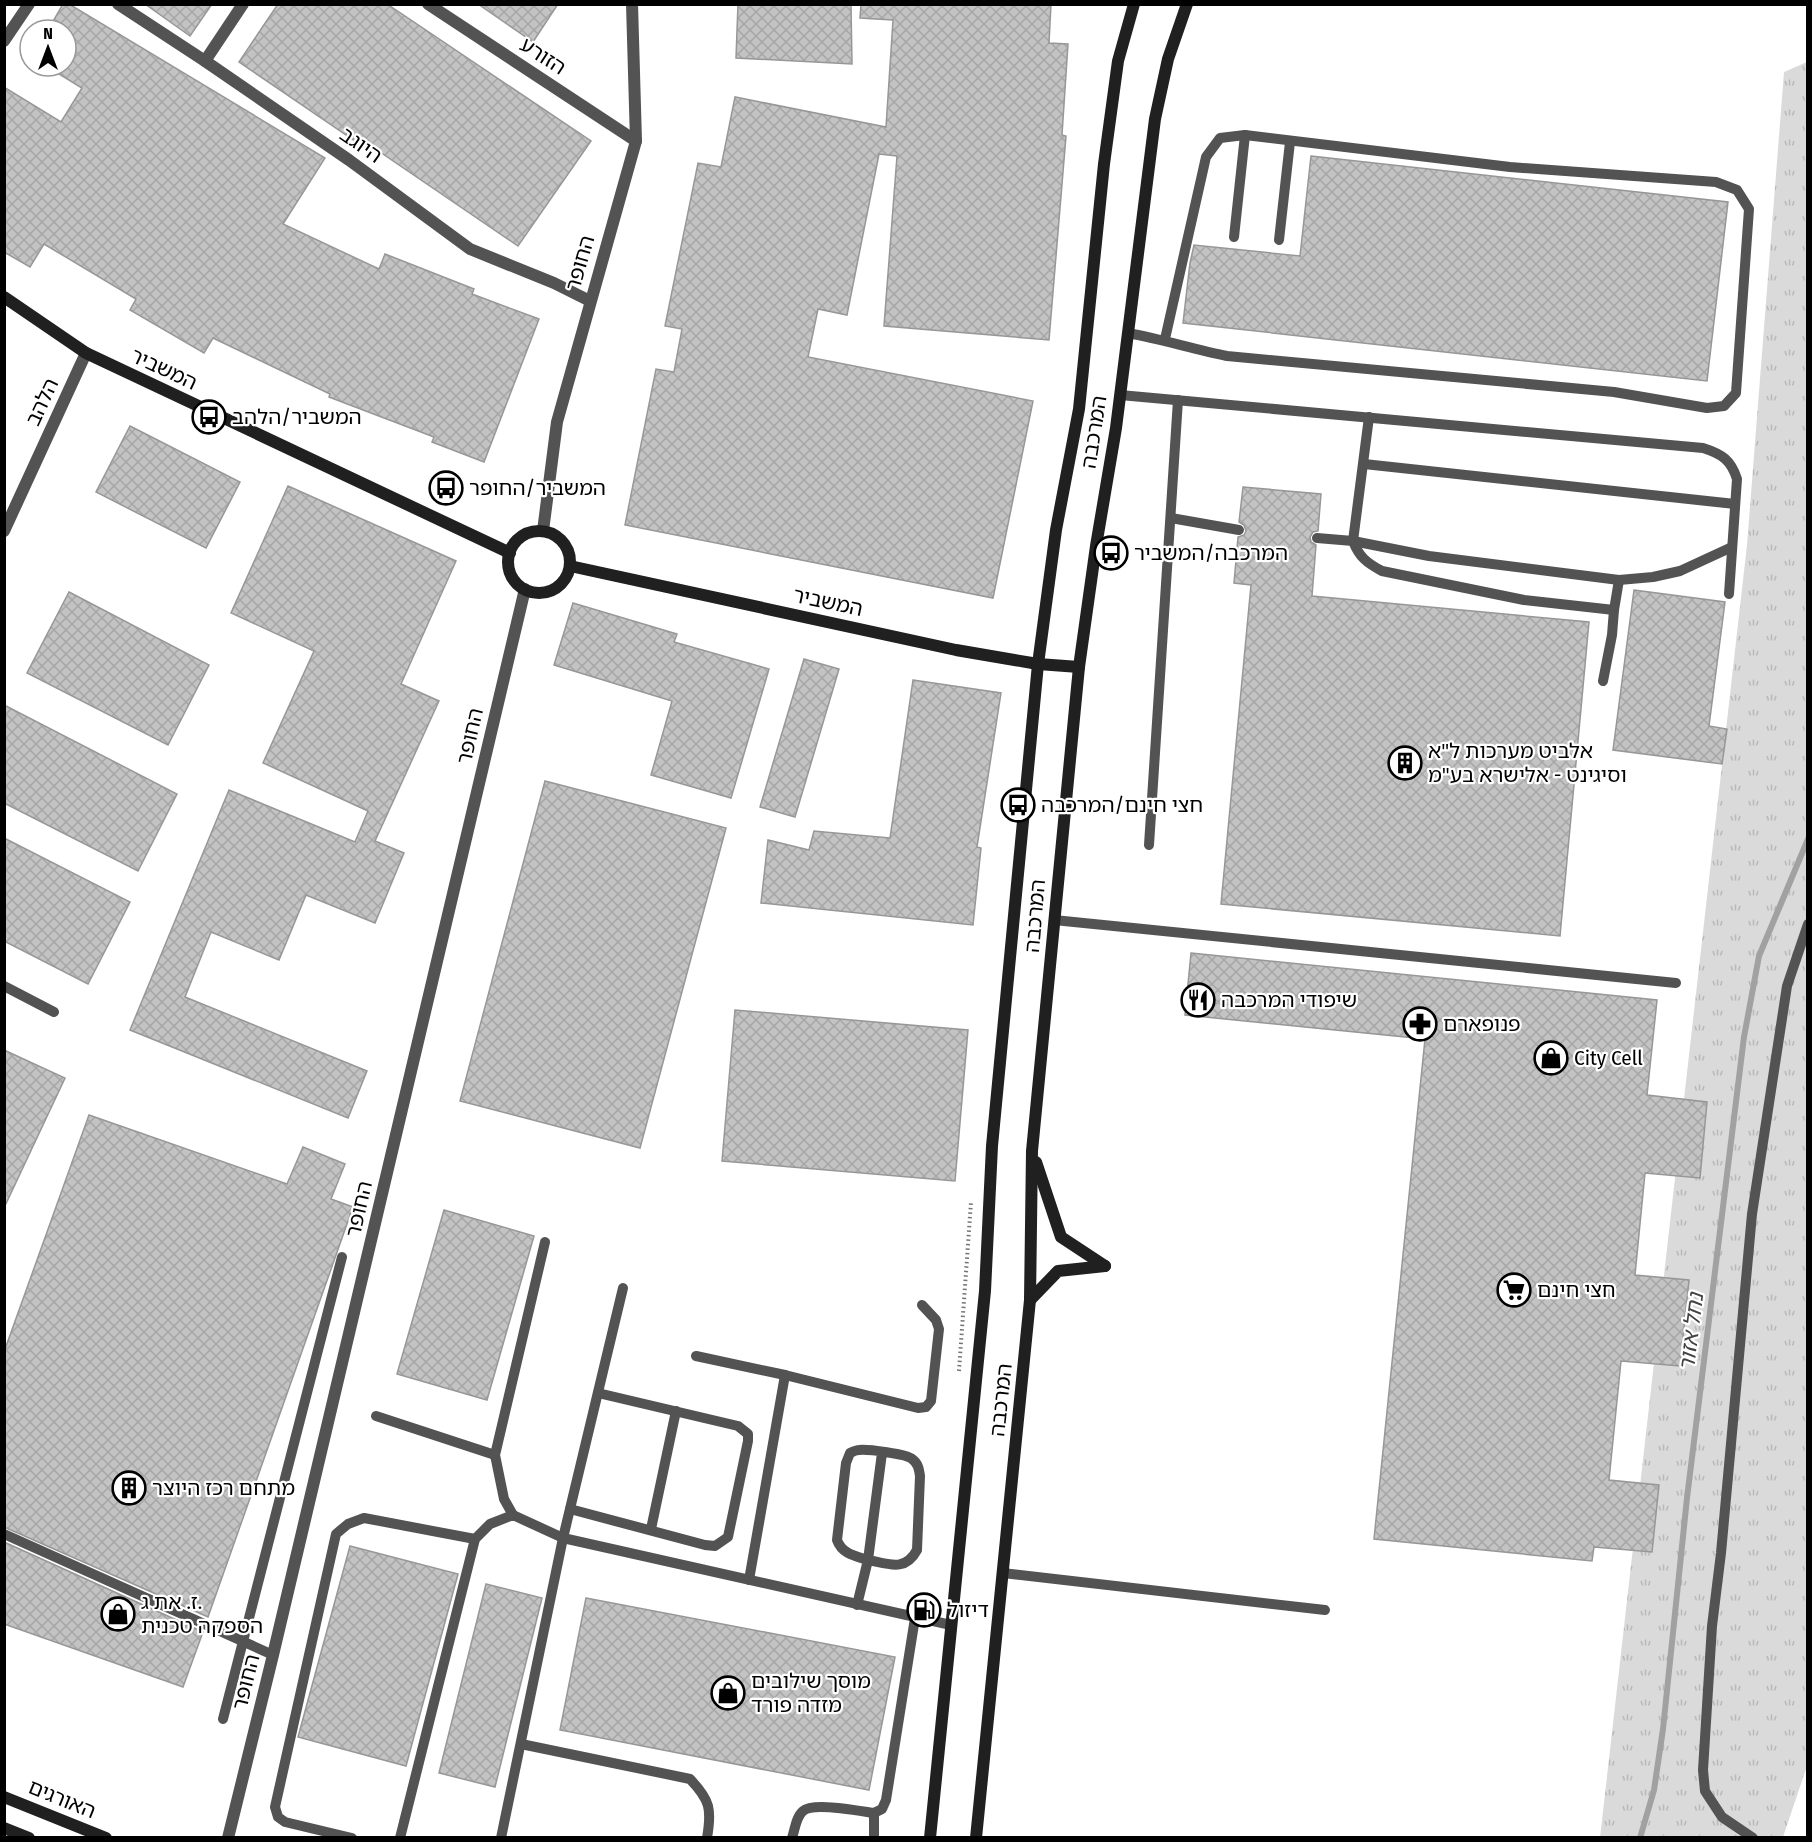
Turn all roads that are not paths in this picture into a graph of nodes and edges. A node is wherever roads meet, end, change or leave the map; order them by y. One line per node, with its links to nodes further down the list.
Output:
1 (29, 4): 8 (street)
2 (118, 4): 9 (street, היוגב)
3 (243, 4): 9 (street)
4 (428, 4): 11 (street, הזורע)
5 (632, 4): 11 (street, החופר)
6 (1134, 4): 38 (street, המרכבה)
7 (1186, 4): 17 (street, המרכבה)
8 (4, 41)
9 (205, 60): 16 (street, היוגב)
10 (1245, 135): 12 (lane); 13 (lane); 18 (lane)
11 (636, 141): 16 (street, החופר)
12 (1290, 142): 14 (lane); 18 (lane)
13 (1234, 237)
14 (1280, 240)
15 (4, 297): 19 (street, המשביר)
16 (590, 301): 28 (street, החופר)
17 (1128, 333): 18 (lane); 20 (street, המרכבה)
18 (1165, 339)
19 (86, 354): 27 (street, הלהב); 32 (street, המשביר)
20 (1120, 395): 21 (lane); 39 (street, המרכבה)
21 (1178, 400): 22 (lane); 25 (lane)
22 (1369, 417): 23 (lane); 24 (lane)
23 (1364, 464): 24 (lane); 30 (lane)
24 (1735, 504): 31 (lane)
25 (1171, 518): 26 (lane); 41 (lane)
26 (1239, 530)
27 (4, 531)
28 (543, 531): 32 (street); 33 (street)
29 (1317, 538): 30 (lane)
30 (1353, 541): 34 (lane); 37 (lane)
31 (1732, 547): 34 (lane); 36 (lane)
32 (510, 553): 35 (street)
33 (570, 566): 35 (street); 38 (street, המשביר)
34 (1619, 580): 37 (lane)
35 (525, 589): 74 (street, החופר)
36 (1728, 594)
37 (1614, 610): 40 (lane)
38 (1038, 664): 39 (street, המשביר); 72 (street, המרכבה)
39 (1079, 667): 42 (street, המרכבה)
40 (1603, 681)
41 (1149, 845)
42 (1054, 920): 44 (lane); 47 (street, המרכבה)
43 (1808, 924): 91 (lane)
44 (1676, 983)
45 (4, 986): 46 (lane)
46 (54, 1012)
47 (1032, 1150): 51 (street, המרכבה); 51 (street)
48 (545, 1242): 59 (lane)
49 (342, 1257): 73 (lane)
50 (623, 1288): 55 (lane)
51 (1030, 1300): 67 (street, המרכבה)
52 (922, 1305): 54 (lane)
53 (696, 1356): 54 (lane)
54 (785, 1375): 68 (lane)
55 (598, 1394): 56 (lane); 60 (lane)
56 (676, 1411): 62 (lane); 62 (lane)
57 (376, 1416): 59 (lane)
58 (882, 1453): 66 (lane); 66 (lane); 66 (lane)
59 (495, 1455): 61 (lane)
60 (570, 1509): 62 (lane); 64 (lane)
61 (513, 1515): 64 (lane); 65 (lane)
62 (651, 1530)
63 (4, 1534): 73 (lane)
64 (563, 1538): 68 (lane); 76 (lane)
65 (475, 1539): 83 (lane); 84 (lane)
66 (868, 1560): 69 (lane)
67 (1003, 1573): 70 (lane); 90 (street, המרכבה)
68 (749, 1580): 69 (lane)
69 (857, 1605): 71 (lane)
70 (1325, 1610)
71 (915, 1618): 72 (lane); 78 (lane)
72 (951, 1625): 89 (street, המרכבה)
73 (244, 1642): 74 (lane); 75 (lane)
74 (273, 1654): 82 (street, החופר)
75 (224, 1719)
76 (521, 1744): 85 (lane); 86 (lane)
77 (4, 1797): 81 (street, האורגים)
78 (874, 1813): 87 (lane); 88 (lane)
79 (4, 1828): 80 (street)
80 (29, 1838)
81 (106, 1838)
82 (228, 1838)
83 (352, 1838)
84 (400, 1838)
85 (501, 1838)
86 (707, 1838)
87 (792, 1838)
88 (874, 1838)
89 (930, 1838)
90 (976, 1838)
91 (1753, 1838)

